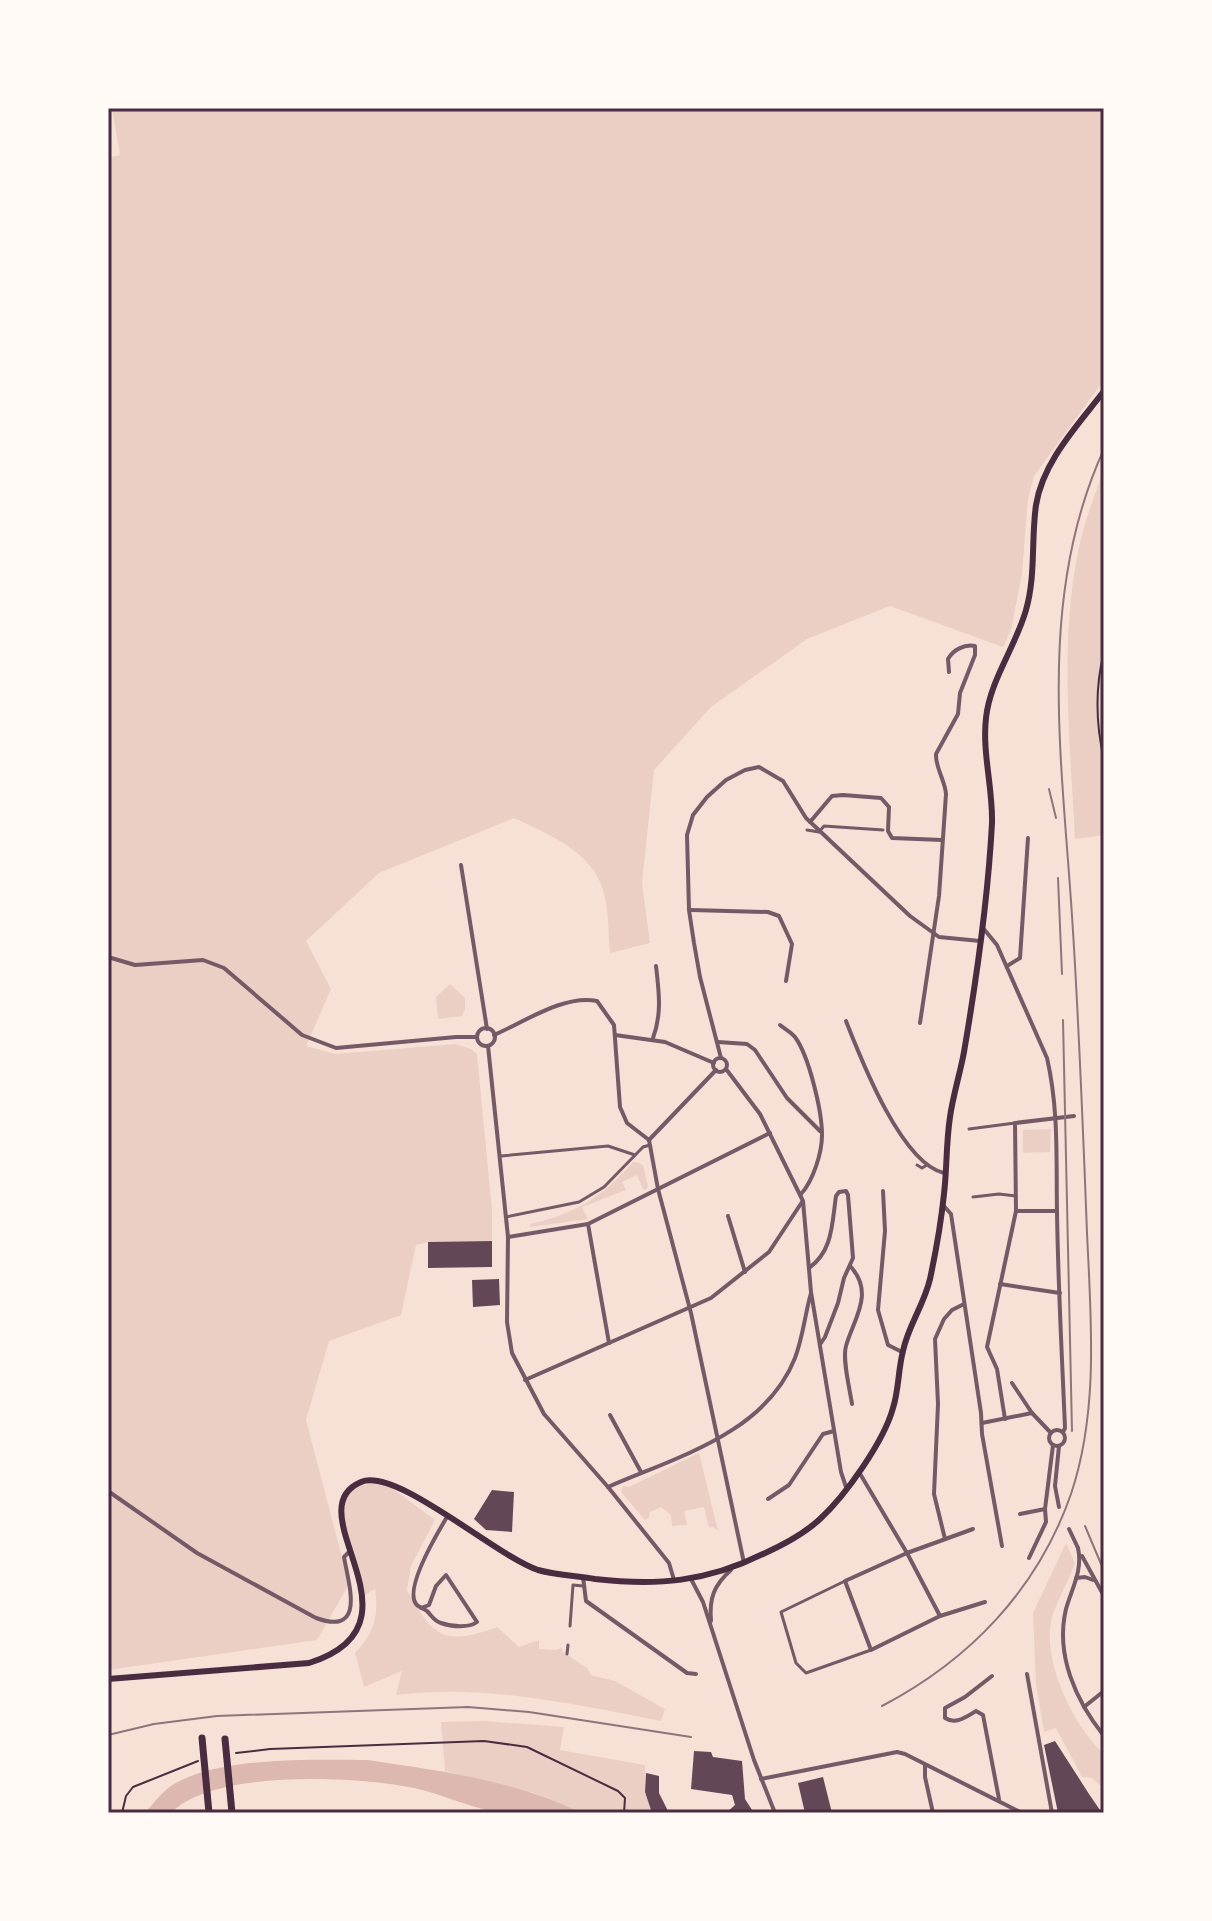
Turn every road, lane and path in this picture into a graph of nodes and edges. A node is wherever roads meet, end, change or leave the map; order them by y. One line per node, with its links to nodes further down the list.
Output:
1 (1104, 391): 13 (main road)
2 (1104, 652): 4 (path)
3 (949, 672): 10 (street)
4 (1104, 760)
5 (810, 822): 8 (street); 10 (street); 12 (street)
6 (807, 830): 8 (street)
7 (883, 830): 8 (street)
8 (819, 832): 14 (street)
9 (1028, 838): 18 (street)
10 (942, 840): 14 (street)
11 (461, 865): 23 (street)
12 (689, 910): 19 (street); 28 (street)
13 (982, 926): 15 (main road); 18 (street)
14 (933, 932): 15 (street); 21 (street)
15 (980, 941): 45 (main road)
16 (108, 957): 26 (street)
17 (656, 966): 27 (street)
18 (1007, 966): 35 (street)
19 (786, 981)
20 (846, 1021): 44 (street)
21 (920, 1023)
22 (780, 1025): 38 (street)
23 (487, 1029): 24 (street); 26 (street)
24 (494, 1035): 25 (street); 29 (street)
25 (615, 1035): 27 (street); 40 (street)
26 (477, 1037): 29 (street)
27 (653, 1039): 31 (street)
28 (717, 1042): 30 (street); 38 (street)
29 (488, 1046): 42 (street)
30 (721, 1058): 31 (street); 32 (street)
31 (714, 1063): 33 (street)
32 (726, 1069): 33 (street); 39 (street)
33 (716, 1070): 40 (street)
34 (1074, 1116): 35 (street)
35 (1057, 1118): 36 (street); 54 (street)
36 (1015, 1123): 37 (street); 49 (street)
37 (969, 1129)
38 (822, 1132): 48 (street)
39 (770, 1133): 46 (street); 48 (street)
40 (649, 1142): 41 (street); 46 (street)
41 (635, 1155): 42 (street); 56 (street)
42 (501, 1156): 56 (street)
43 (917, 1165): 44 (street)
44 (927, 1165): 45 (street)
45 (946, 1173): 52 (main road)
46 (658, 1189): 57 (street); 66 (street)
47 (883, 1191): 69 (street)
48 (800, 1194): 51 (street)
49 (1016, 1196): 50 (street); 53 (street)
50 (973, 1197)
51 (803, 1201): 60 (street); 61 (street)
52 (943, 1205): 65 (street); 69 (main road)
53 (1016, 1211): 54 (street); 62 (street)
54 (1057, 1211): 64 (street)
55 (728, 1216): 61 (street)
56 (506, 1217): 58 (street)
57 (588, 1224): 58 (street); 67 (street)
58 (508, 1237): 70 (street)
59 (851, 1267): 60 (street); 68 (street); 72 (street)
60 (809, 1268): 63 (street)
61 (745, 1272): 66 (street)
62 (1000, 1284): 64 (street); 75 (street)
63 (811, 1292): 68 (street); 80 (street)
64 (1060, 1293): 78 (street)
65 (964, 1304): 76 (street); 94 (street)
66 (690, 1308): 67 (street); 80 (street)
67 (609, 1343): 70 (street)
68 (821, 1343): 77 (street)
69 (902, 1352): 82 (main road)
70 (525, 1380): 84 (street)
71 (1012, 1383): 73 (street)
72 (852, 1404)
73 (1032, 1413): 75 (street); 79 (street)
74 (610, 1415): 83 (street)
75 (1005, 1419): 76 (street)
76 (982, 1423): 95 (street)
77 (834, 1431): 85 (street); 87 (street)
78 (1063, 1432): 79 (street); 81 (street)
79 (1051, 1433): 81 (street)
80 (719, 1440): 83 (street); 100 (street)
81 (1056, 1446): 88 (street); 89 (street)
82 (859, 1471): 85 (main road); 98 (street)
83 (641, 1472): 84 (street)
84 (608, 1487): 108 (street)
85 (846, 1487): 100 (main road)
86 (108, 1491): 97 (street)
87 (768, 1499)
88 (1059, 1507)
89 (1045, 1509): 90 (street); 99 (street)
90 (1020, 1514)
91 (447, 1517): 97 (main road); 103 (main road); 113 (street)
92 (973, 1529): 94 (street)
93 (1069, 1529): 96 (street)
94 (945, 1539): 98 (street)
95 (1002, 1546)
96 (1078, 1548): 104 (street); 107 (street)
97 (350, 1551): 123 (main road)
98 (907, 1553): 106 (street); 114 (street)
99 (1029, 1558)
100 (744, 1563): 101 (main road)
101 (736, 1567): 102 (main road); 109 (street)
102 (708, 1574): 105 (main road); 109 (street)
103 (583, 1577): 108 (main road); 110 (street)
104 (1076, 1578): 107 (street); 125 (street)
105 (691, 1579): 108 (main road); 116 (street)
106 (845, 1581): 118 (street); 118 (street)
107 (1095, 1581): 111 (street)
108 (674, 1582)
109 (717, 1584): 116 (street)
110 (583, 1586): 115 (street); 120 (street)
111 (1104, 1596)
112 (985, 1602): 114 (street)
113 (421, 1608): 113 (street)
114 (940, 1616): 118 (street)
115 (570, 1626)
116 (713, 1632): 132 (street)
117 (568, 1645): 119 (street)
118 (871, 1650)
119 (567, 1654)
120 (696, 1674)
121 (1027, 1674): 141 (street)
122 (992, 1676): 133 (street)
123 (108, 1679)
124 (1104, 1691): 125 (street)
125 (1083, 1707): 126 (street)
126 (1104, 1736)
127 (202, 1738): 130 (highway)
128 (225, 1739): 129 (highway)
129 (228, 1753): 136 (highway); 137 (path)
130 (204, 1757): 134 (path); 135 (highway)
131 (925, 1765): 132 (street); 133 (street); 139 (street)
132 (761, 1779): 138 (street)
133 (1000, 1801): 140 (street)
134 (122, 1813)
135 (209, 1813)
136 (232, 1813)
137 (624, 1813)
138 (775, 1813)
139 (933, 1813)
140 (1022, 1813)
141 (1052, 1813)

